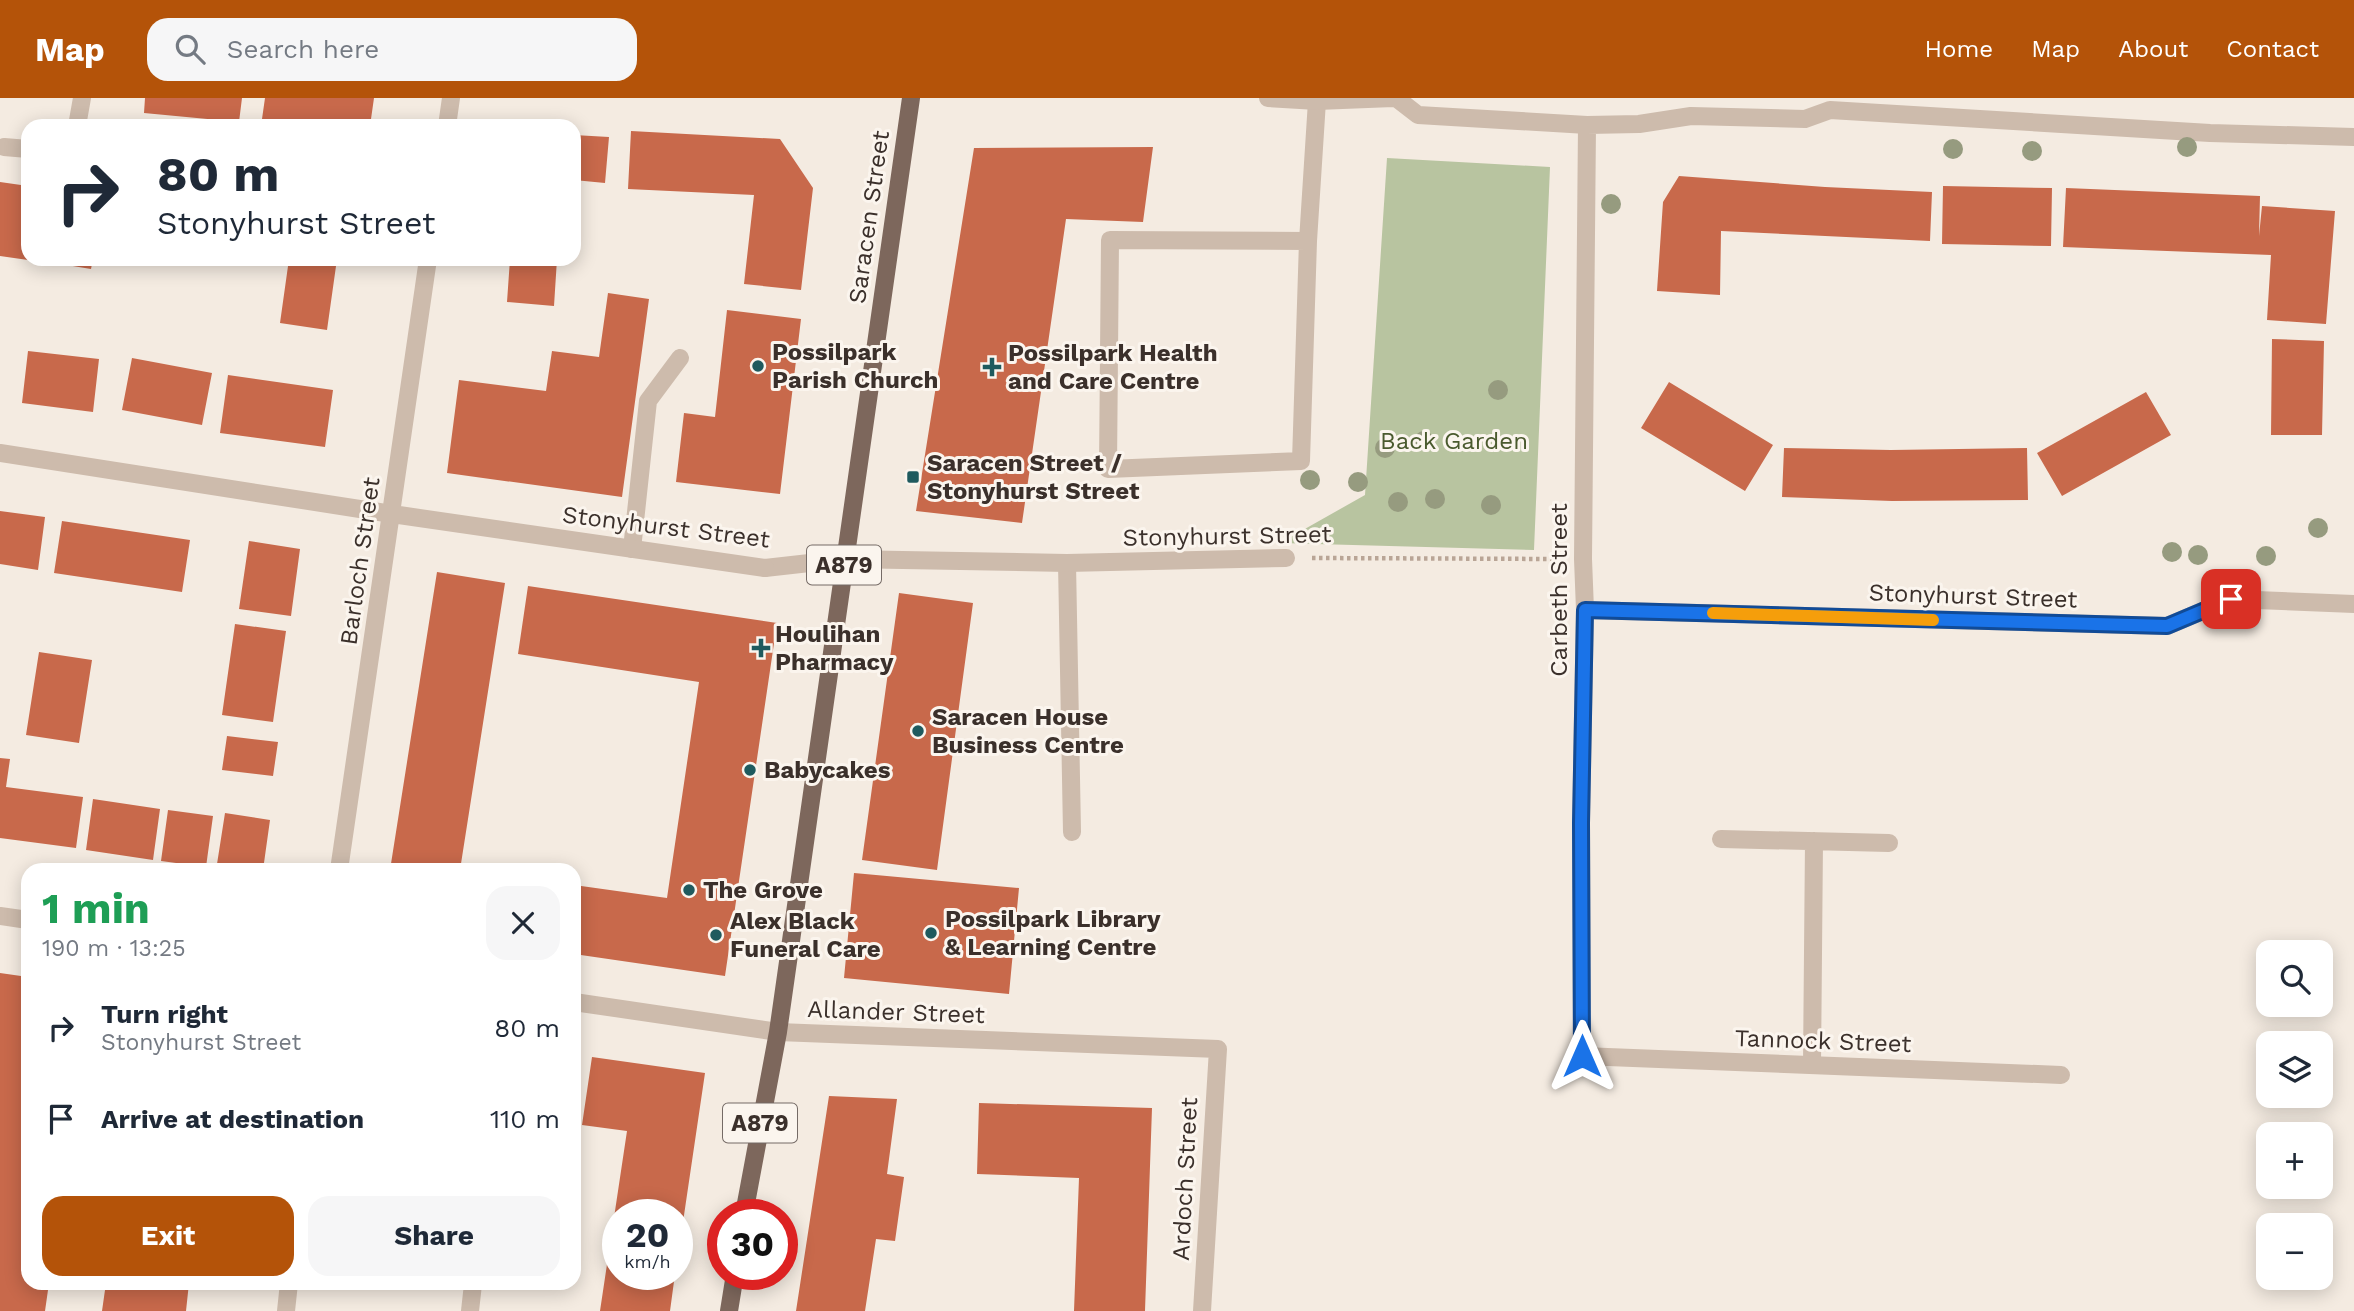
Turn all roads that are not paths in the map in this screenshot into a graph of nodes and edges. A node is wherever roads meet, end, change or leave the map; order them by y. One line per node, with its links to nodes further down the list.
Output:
1 (82, 98): 7 (street)
2 (451, 98): 8 (street)
3 (911, 98): 20 (main road, Saracen Street / A879)
4 (1268, 98): 6 (street)
5 (1394, 98): 6 (street); 9 (street)
6 (1317, 101): 13 (street)
7 (78, 119)
8 (448, 119)
9 (1587, 125): 10 (street); 23 (street, Carbeth Street)
10 (2354, 137)
11 (4, 147): 12 (street)
12 (21, 148)
13 (1308, 241): 13 (street)
14 (427, 266): 17 (street, Barloch Street)
15 (680, 358): 18 (street)
16 (0, 453): 17 (street, Stonyhurst Street)
17 (392, 514): 18 (street, Stonyhurst Street); 28 (street, Barloch Street)
18 (632, 549): 20 (street, Stonyhurst Street)
19 (1286, 558): 21 (street, Stonyhurst Street)
20 (845, 559): 21 (street, Stonyhurst Street); 32 (main road, Saracen Street / A879)
21 (1067, 563): 24 (street)
22 (2354, 604): 23 (street, Stonyhurst Street)
23 (1585, 610): 34 (street, Carbeth Street)
24 (1072, 832)
25 (1721, 839): 26 (street)
26 (1814, 841): 27 (street); 35 (street)
27 (1889, 843)
28 (340, 863)
29 (0, 916): 30 (street)
30 (21, 919)
31 (581, 1003): 32 (street, Allander Street)
32 (778, 1032): 33 (street, Allander Street); 37 (main road, Saracen Street / A879)
33 (1218, 1049): 44 (street, Ardoch Street)
34 (1582, 1056): 35 (street, Tannock Street)
35 (1812, 1065): 36 (street, Tannock Street)
36 (2062, 1075)
37 (747, 1199)
38 (288, 1290): 41 (street)
39 (471, 1290): 42 (street)
40 (732, 1290): 43 (main road)
41 (285, 1311)
42 (470, 1311)
43 (729, 1311)
44 (1202, 1311)

